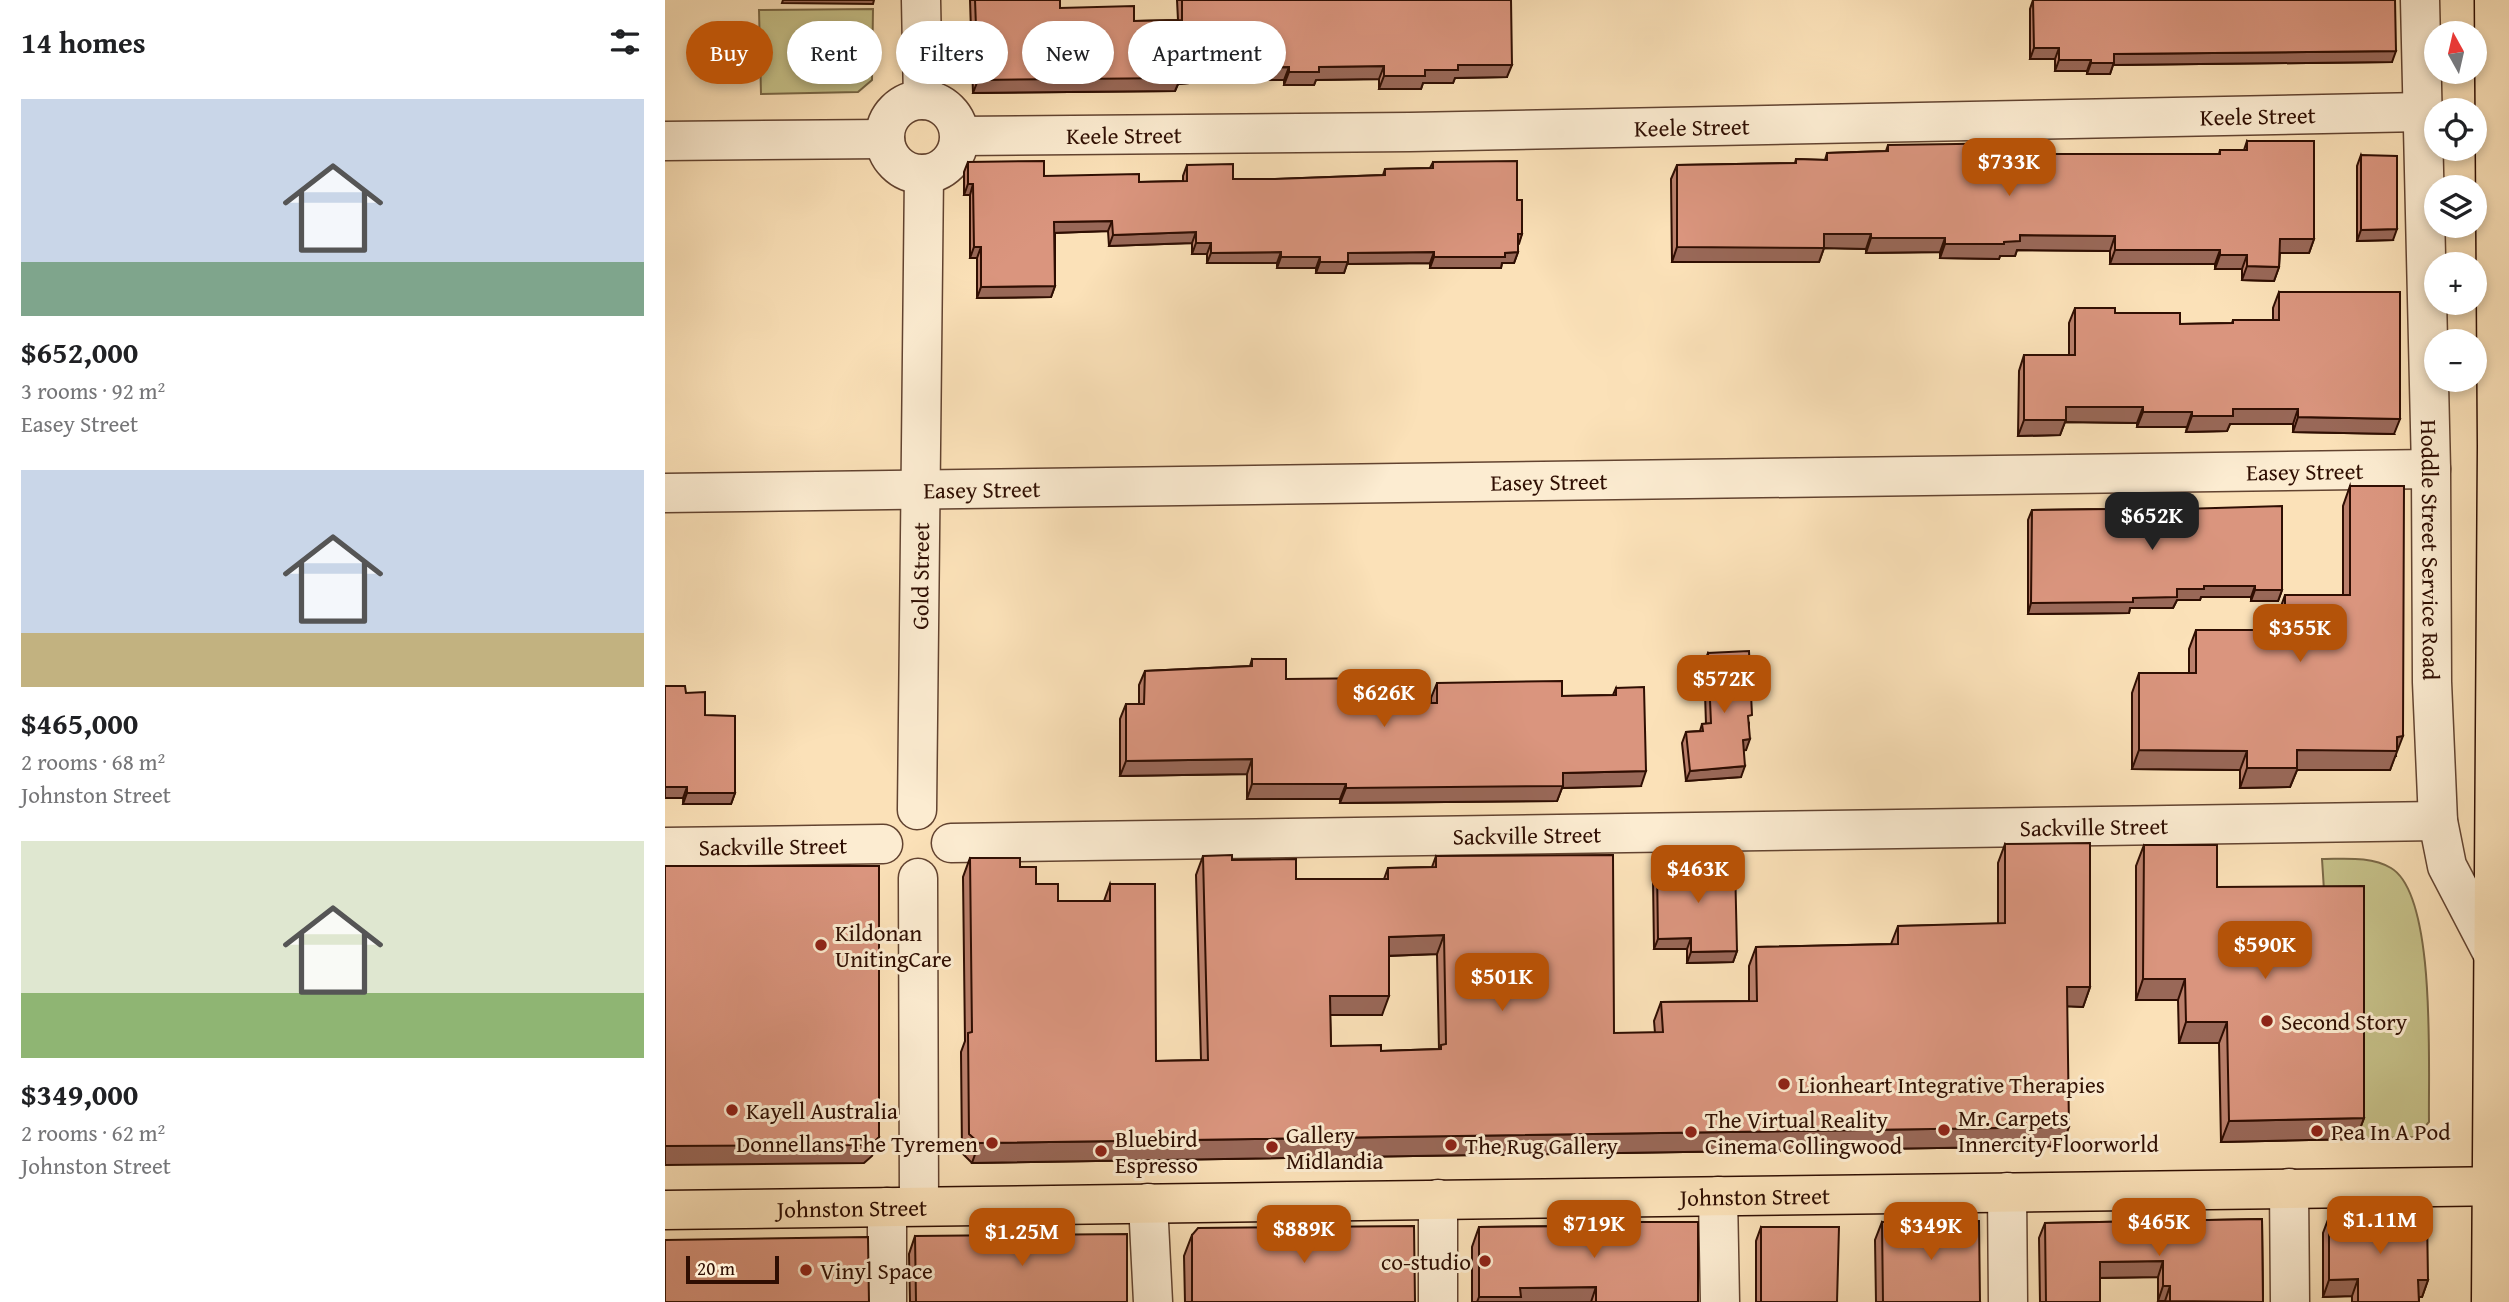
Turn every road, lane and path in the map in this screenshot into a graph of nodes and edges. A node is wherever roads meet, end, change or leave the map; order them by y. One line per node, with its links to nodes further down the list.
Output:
1 (921, 0): 4 (street)
2 (2420, 0): 6 (street, Hoddle Street Service Road)
3 (2494, 0): 5 (main road)
4 (923, 100): 7 (street); 8 (street)
5 (2502, 100): 11 (main road)
6 (2422, 112): 7 (street, Keele Street); 12 (street, Hoddle Street Service Road)
7 (960, 136): 10 (street)
8 (885, 139): 9 (street); 10 (street)
9 (665, 141)
10 (924, 174): 13 (street, Gold Street)
11 (2503, 201): 21 (main road)
12 (2431, 469): 13 (street, Easey Street); 16 (street, Hoddle Street Service Road)
13 (921, 491): 14 (street, Easey Street); 15 (street, Gold Street)
14 (665, 493)
15 (917, 810): 17 (street); 18 (street)
16 (2438, 821): 17 (street, Sackville Street); 21 (street, Hoddle Street Service Road)
17 (951, 843): 20 (street)
18 (883, 844): 19 (street, Sackville Street); 20 (street)
19 (665, 847)
20 (918, 878): 28 (street)
21 (2495, 958): 22 (main road)
22 (2499, 1186): 23 (main road, Johnston Street); 36 (main road)
23 (2289, 1188): 24 (main road, Johnston Street); 35 (street)
24 (2007, 1192): 25 (main road, Johnston Street); 34 (street)
25 (1718, 1195): 26 (main road, Johnston Street); 33 (street)
26 (1438, 1199): 27 (main road, Johnston Street); 32 (street)
27 (1147, 1203): 28 (main road, Johnston Street); 31 (street)
28 (903, 1206): 29 (main road, Johnston Street); 30 (street)
29 (665, 1210)
30 (887, 1302)
31 (1153, 1302)
32 (1438, 1302)
33 (1720, 1302)
34 (2008, 1302)
35 (2290, 1302)
36 (2491, 1302)

